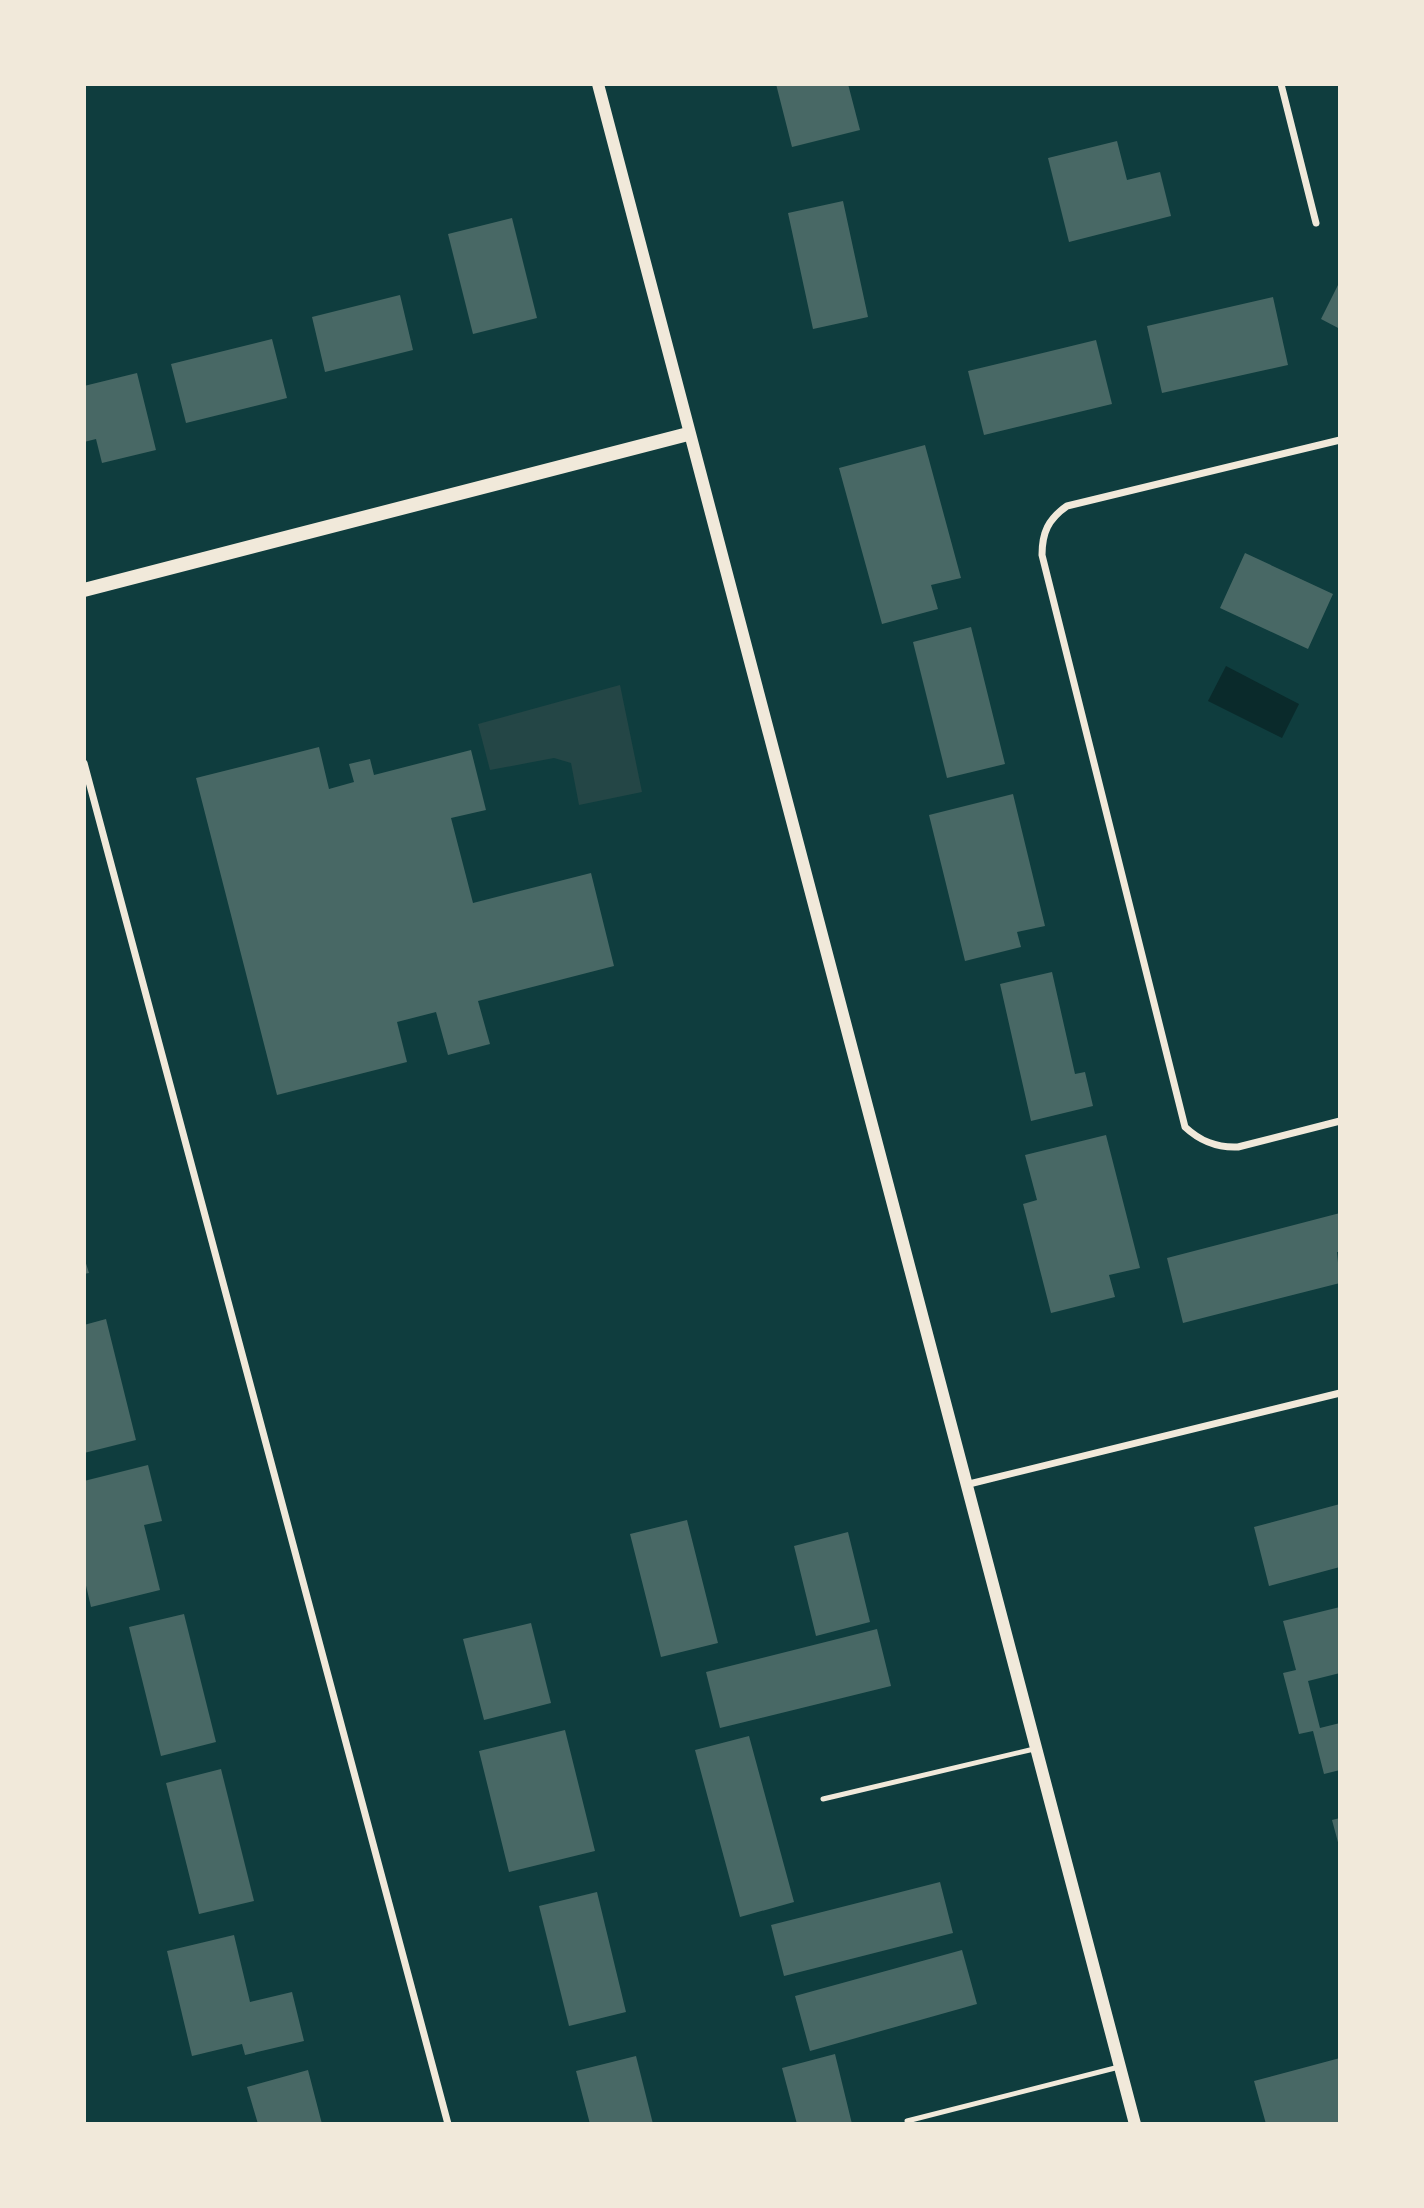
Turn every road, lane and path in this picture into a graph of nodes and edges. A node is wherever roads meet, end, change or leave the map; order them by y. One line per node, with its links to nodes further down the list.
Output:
1 (598, 84): 4 (street)
2 (1281, 84): 3 (street)
3 (1316, 223)
4 (688, 434): 6 (main road); 10 (street)
5 (1340, 440): 8 (street)
6 (84, 590)
7 (84, 763): 15 (street)
8 (1340, 1121)
9 (1340, 1393): 10 (street)
10 (964, 1485): 11 (street)
11 (1034, 1749): 12 (lane); 13 (street)
12 (823, 1799)
13 (1119, 2067): 14 (lane); 16 (street)
14 (907, 2121)
15 (448, 2124)
16 (1135, 2124)

